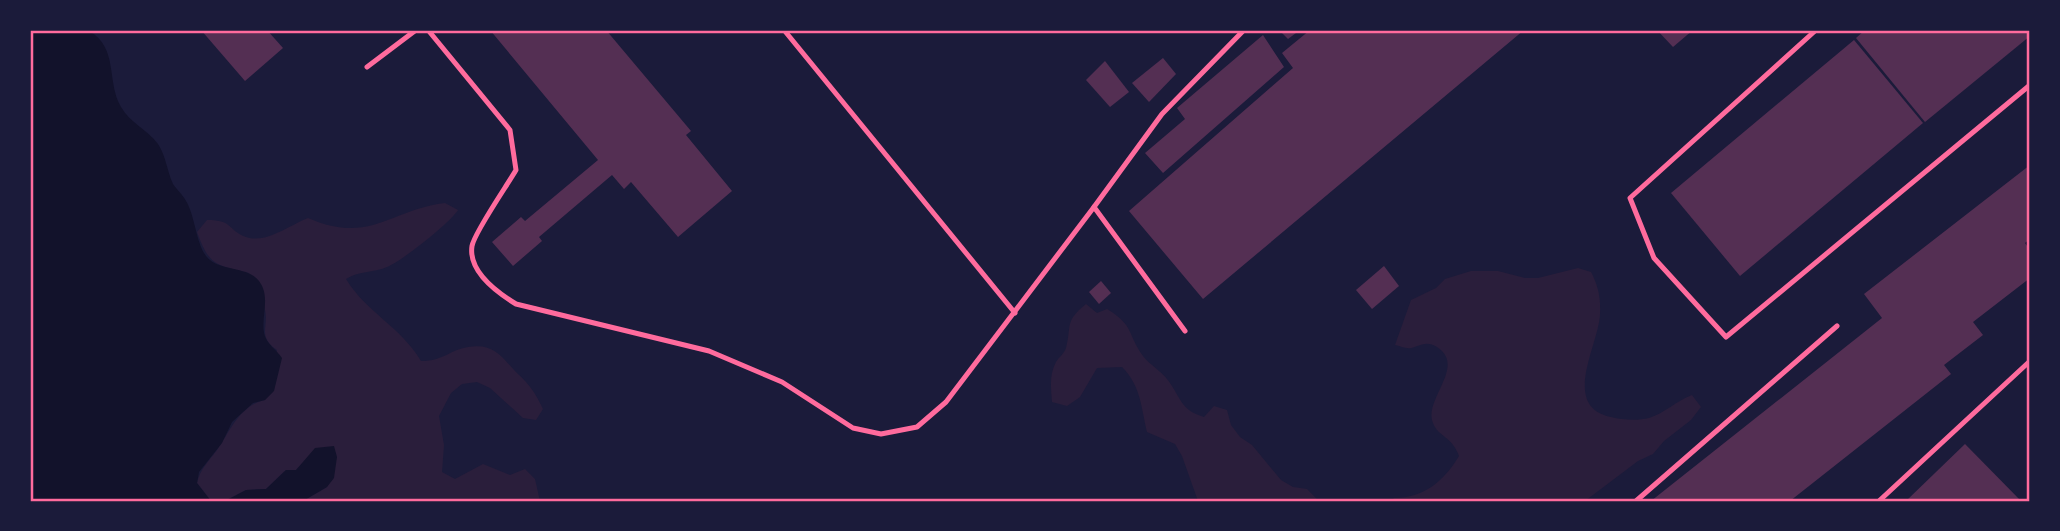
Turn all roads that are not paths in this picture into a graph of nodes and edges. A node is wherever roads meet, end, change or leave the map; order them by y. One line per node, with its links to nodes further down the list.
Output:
1 (416, 30): 6 (lane)
2 (428, 30): 9 (lane)
3 (784, 30): 9 (lane)
4 (1244, 30): 8 (lane)
5 (1816, 30): 7 (lane)
6 (366, 67)
7 (2030, 85)
8 (1094, 207): 9 (lane); 11 (lane)
9 (1015, 313)
10 (1837, 326): 13 (lane)
11 (1185, 331)
12 (2030, 361): 14 (lane)
13 (1636, 501)
14 (1879, 501)

